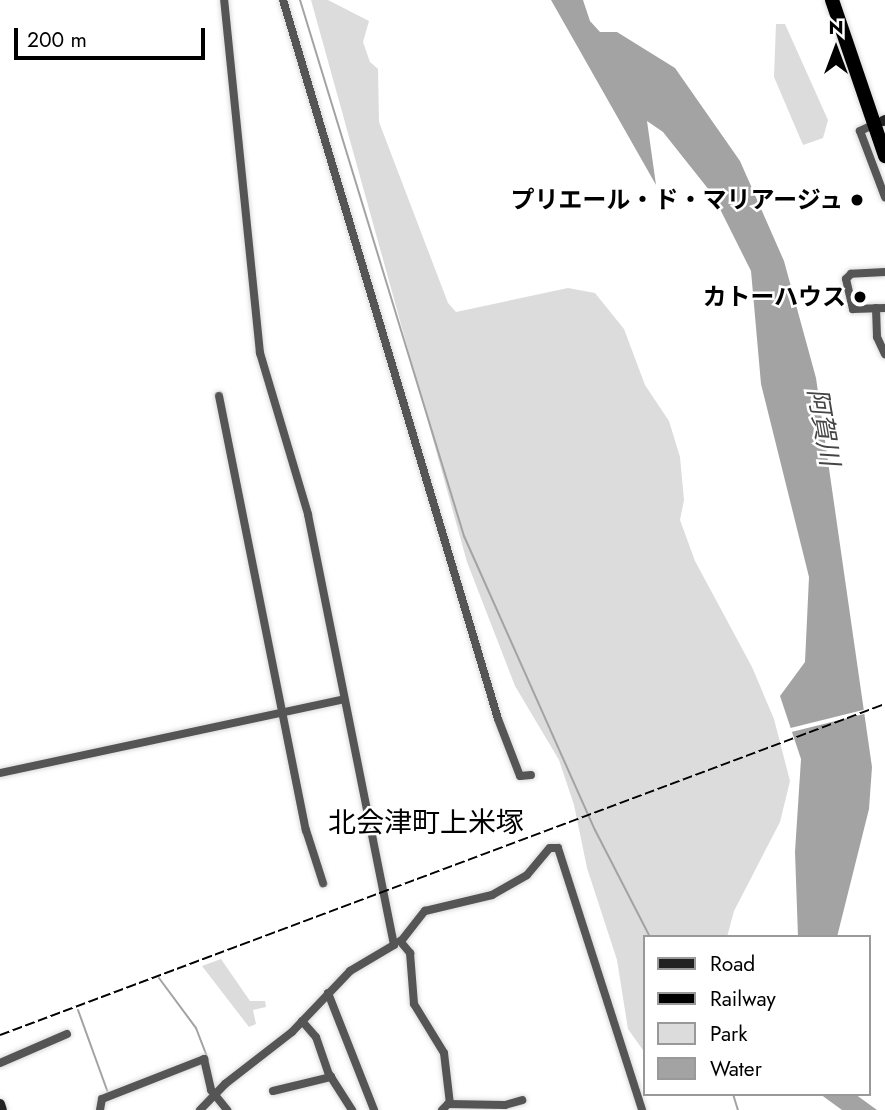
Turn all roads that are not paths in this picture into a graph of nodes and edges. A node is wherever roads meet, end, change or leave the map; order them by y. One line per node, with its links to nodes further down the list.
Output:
1 (224, 0): 12 (street)
2 (282, 0): 15 (street)
3 (832, 0): 5 (highway)
4 (843, 0): 5 (highway)
5 (882, 122): 6 (highway); 7 (street)
6 (885, 156)
7 (885, 197)
8 (885, 272): 9 (street)
9 (881, 308): 10 (street)
10 (885, 354)
11 (219, 396): 13 (street)
12 (344, 699): 13 (street); 17 (street)
13 (286, 712): 14 (street); 16 (street)
14 (0, 773)
15 (531, 775)
16 (323, 883)
17 (398, 942): 18 (street); 27 (street); 35 (street)
18 (328, 993): 19 (street); 33 (street)
19 (302, 1021): 22 (street); 24 (street)
20 (67, 1034): 21 (street)
21 (0, 1063)
22 (331, 1077): 23 (street); 32 (street)
23 (273, 1091)
24 (214, 1095): 29 (street); 30 (street); 31 (street)
25 (522, 1100): 27 (street)
26 (0, 1104): 28 (main road)
27 (450, 1104): 34 (street)
28 (2, 1110)
29 (100, 1110)
30 (200, 1110)
31 (227, 1110)
32 (352, 1110)
33 (374, 1110)
34 (442, 1110)
35 (642, 1110)

